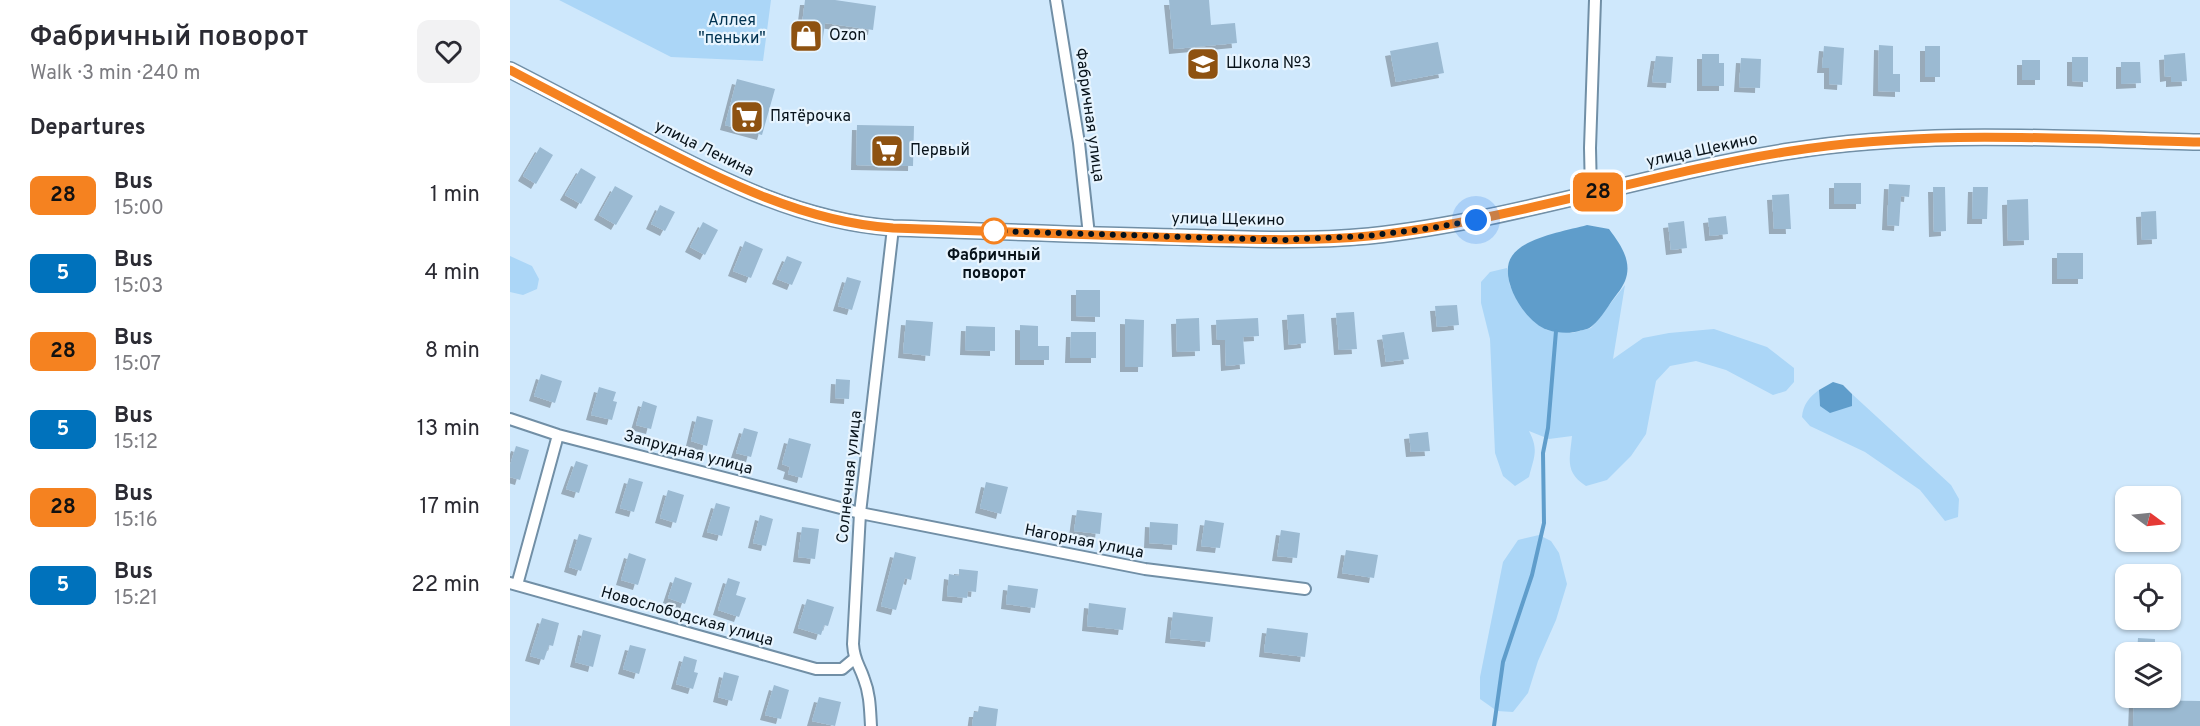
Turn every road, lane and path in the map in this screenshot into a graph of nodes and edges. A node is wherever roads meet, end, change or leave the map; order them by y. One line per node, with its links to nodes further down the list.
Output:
1 (1056, 0): 7 (street, Фабричная улица)
2 (1595, 0): 5 (street)
3 (510, 70): 6 (main road, улица Ленина)
4 (2200, 142): 5 (main road, улица Щекино)
5 (1591, 194): 7 (main road, улица Щекино)
6 (893, 228): 7 (main road, улица Щекино); 10 (street, Солнечная улица)
7 (1089, 235)
8 (510, 419): 9 (street, Запрудная улица)
9 (558, 435): 10 (street, Запрудная улица); 11 (street)
10 (860, 513): 12 (street, Нагорная улица); 13 (street, Солнечная улица)
11 (513, 584): 13 (street, Новослободская улица)
12 (1305, 590)
13 (854, 659): 14 (street, Солнечная улица)
14 (871, 726)

